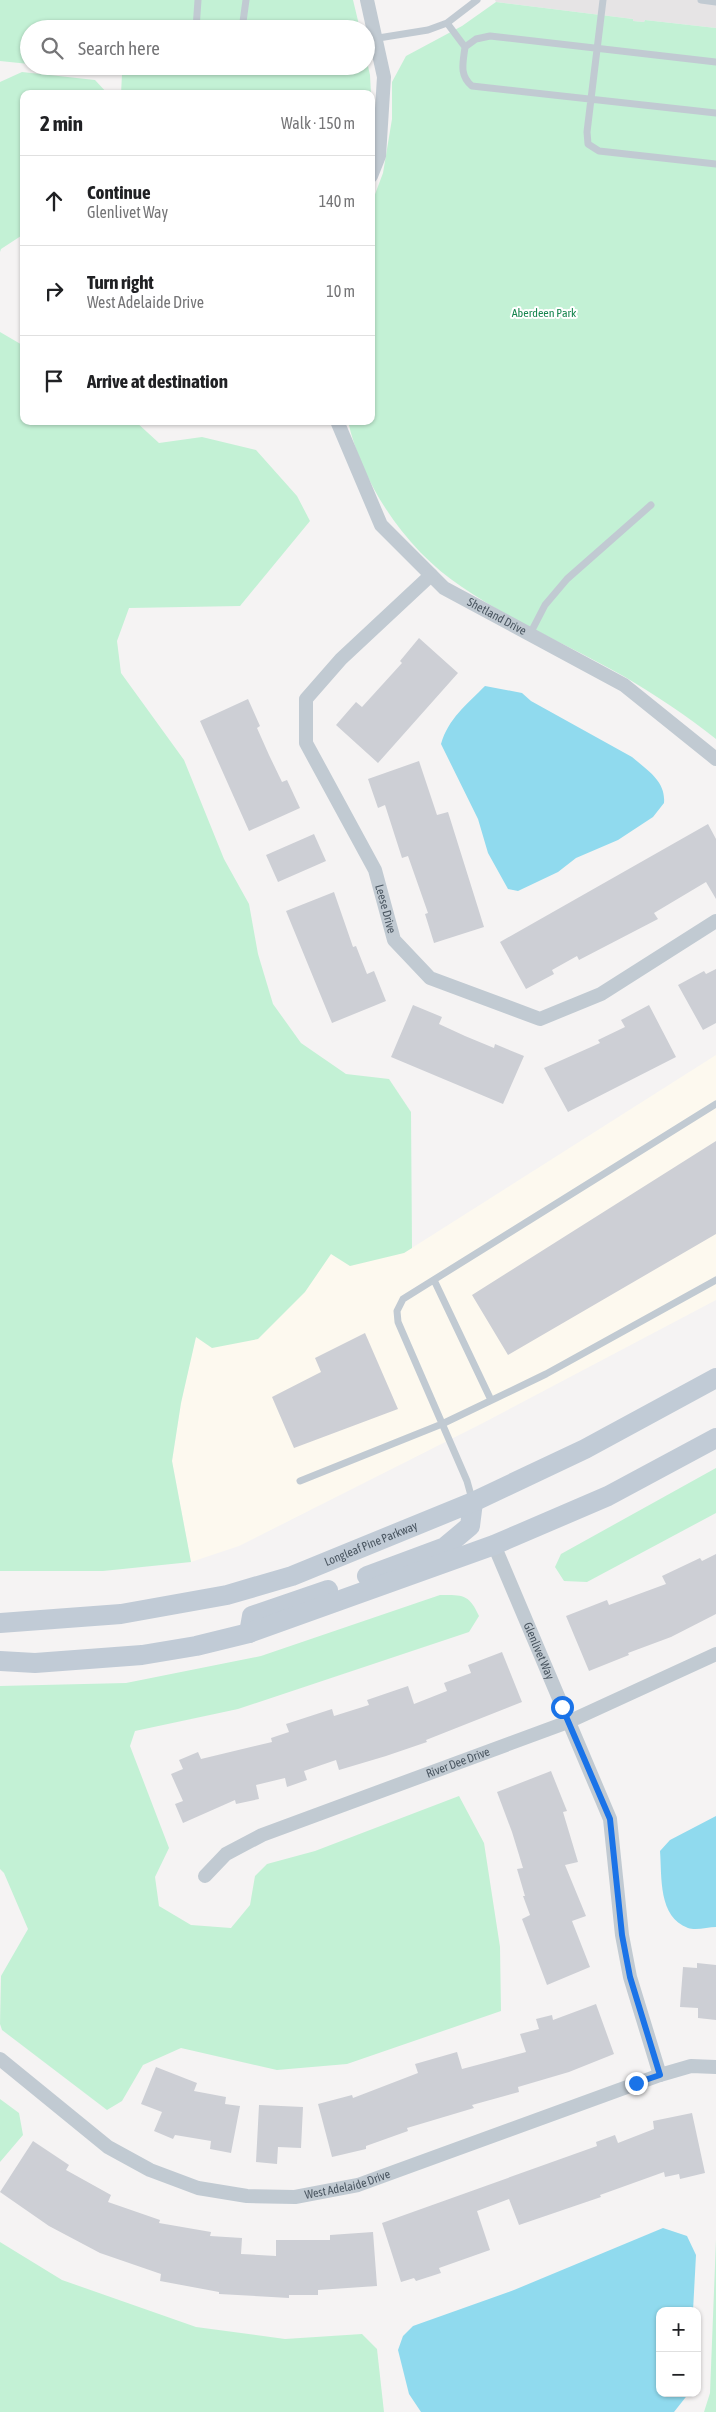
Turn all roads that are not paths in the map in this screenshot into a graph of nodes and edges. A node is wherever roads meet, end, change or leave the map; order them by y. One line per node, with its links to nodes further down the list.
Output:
1 (198, 0): 8 (lane)
2 (246, 0): 9 (lane)
3 (367, 0): 10 (street)
4 (477, 0): 11 (lane)
5 (603, 0): 14 (lane)
6 (701, 0): 7 (lane)
7 (715, 1)
8 (197, 20)
9 (243, 20)
10 (369, 20)
11 (446, 23): 12 (lane); 13 (lane)
12 (375, 38)
13 (465, 47): 14 (lane); 17 (lane)
14 (597, 48): 16 (lane); 17 (lane)
15 (375, 51): 20 (street)
16 (716, 62)
17 (591, 99): 18 (lane); 19 (lane)
18 (716, 113)
19 (716, 164)
20 (375, 166)
21 (339, 425): 23 (street, Shetland Drive)
22 (651, 505): 24 (lane)
23 (431, 575): 24 (street, Shetland Drive); 26 (street, Leese Drive)
24 (530, 634): 25 (street, Shetland Drive)
25 (716, 759)
26 (716, 921)
27 (716, 1104): 28 (lane)
28 (434, 1280): 31 (lane); 32 (lane)
29 (716, 1280): 31 (lane)
30 (716, 1378): 35 (main road, Longleaf Pine Parkway)
31 (491, 1400): 32 (lane)
32 (442, 1424): 34 (lane); 35 (lane)
33 (716, 1438): 36 (main road)
34 (300, 1481)
35 (473, 1502): 37 (main road, Longleaf Pine Parkway); 38 (main road)
36 (494, 1545): 38 (main road); 41 (street, Glenlivet Way)
37 (0, 1622)
38 (249, 1633): 40 (main road)
39 (716, 1654): 41 (street, River Dee Drive)
40 (0, 1661)
41 (568, 1722): 42 (street, River Dee Drive); 45 (street, Glenlivet Way)
42 (205, 1876)
43 (0, 2059): 45 (street, West Adelaide Drive)
44 (716, 2067): 45 (street, West Adelaide Drive)
45 (660, 2075)

